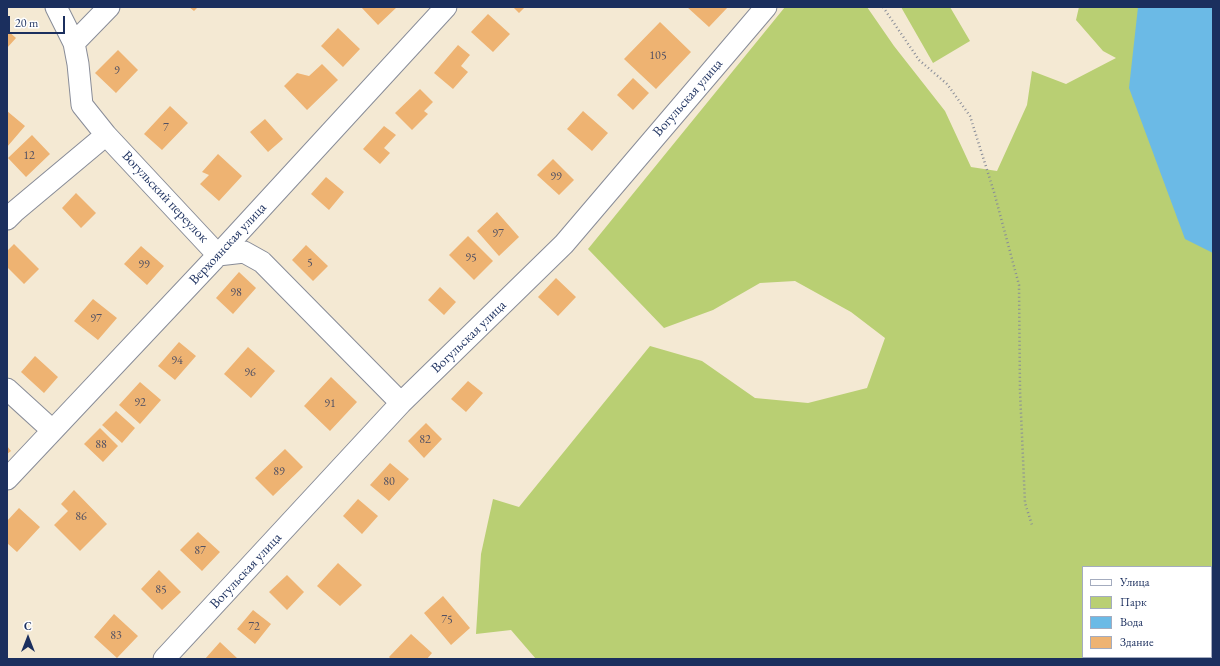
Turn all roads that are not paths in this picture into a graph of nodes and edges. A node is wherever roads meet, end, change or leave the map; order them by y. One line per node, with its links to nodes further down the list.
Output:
1 (56, 7): 5 (street, Вогульский переулок)
2 (109, 7): 5 (street)
3 (446, 7): 8 (street, Верхоянская улица)
4 (766, 7): 10 (street, Вогульская улица)
5 (74, 43): 6 (street, Вогульский переулок)
6 (106, 135): 7 (street); 8 (street, Вогульский переулок)
7 (7, 219)
8 (218, 255): 10 (street, Вогульский переулок); 11 (street, Верхоянская улица)
9 (7, 389): 11 (street)
10 (401, 403): 13 (street, Вогульская улица)
11 (52, 430): 12 (street, Верхоянская улица)
12 (7, 479)
13 (164, 659)

